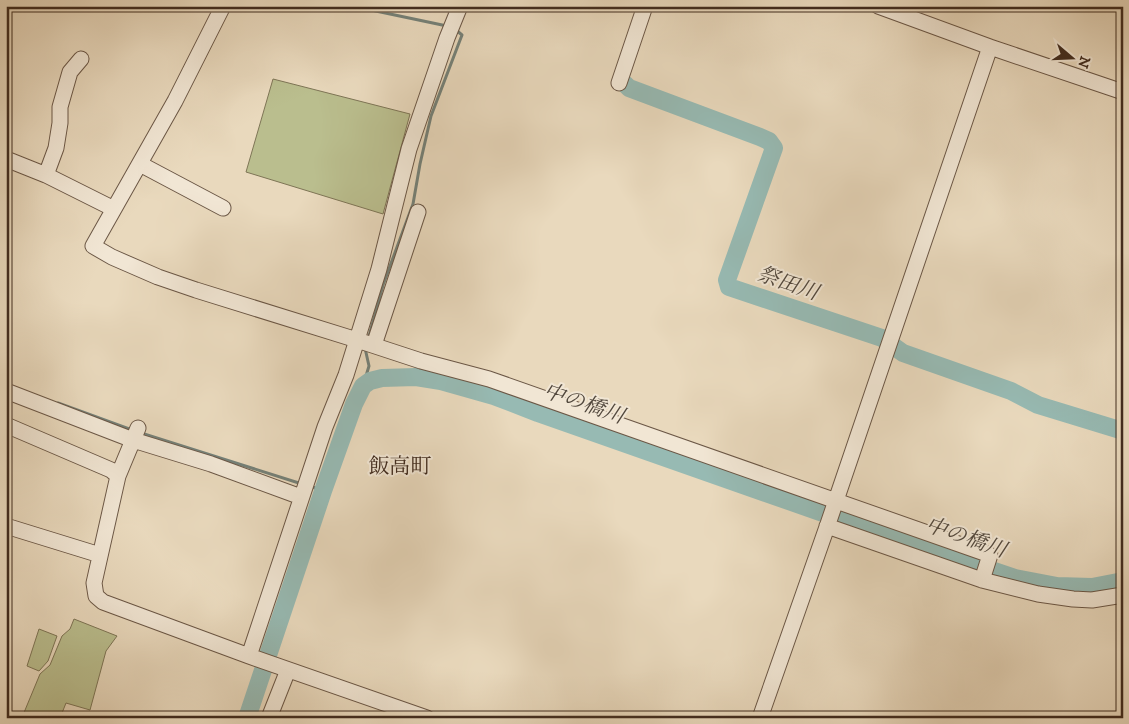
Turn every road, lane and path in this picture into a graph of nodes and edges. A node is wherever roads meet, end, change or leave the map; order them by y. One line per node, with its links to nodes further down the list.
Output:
1 (460, 6): 15 (street)
2 (645, 6): 7 (street)
3 (878, 6): 5 (street)
4 (221, 7): 10 (street)
5 (990, 47): 8 (street); 22 (street)
6 (81, 59): 11 (street)
7 (619, 83)
8 (1123, 92)
9 (6, 159): 11 (street)
10 (140, 164): 12 (street); 13 (street)
11 (46, 175): 13 (street)
12 (223, 208)
13 (114, 210): 16 (street)
14 (418, 212): 15 (street)
15 (388, 272): 16 (street)
16 (366, 343): 21 (street); 22 (street)
17 (6, 390): 19 (street)
18 (6, 425): 20 (street)
19 (136, 435): 20 (street); 21 (street)
20 (118, 476): 25 (street)
21 (303, 490): 28 (street)
22 (836, 502): 23 (street); 26 (street)
23 (828, 525): 26 (street); 32 (street)
24 (6, 526): 25 (street)
25 (100, 556): 28 (street)
26 (982, 578): 27 (street)
27 (1123, 594)
28 (255, 658): 29 (street)
29 (283, 668): 30 (street); 31 (street)
30 (269, 718)
31 (428, 718)
32 (760, 718)

